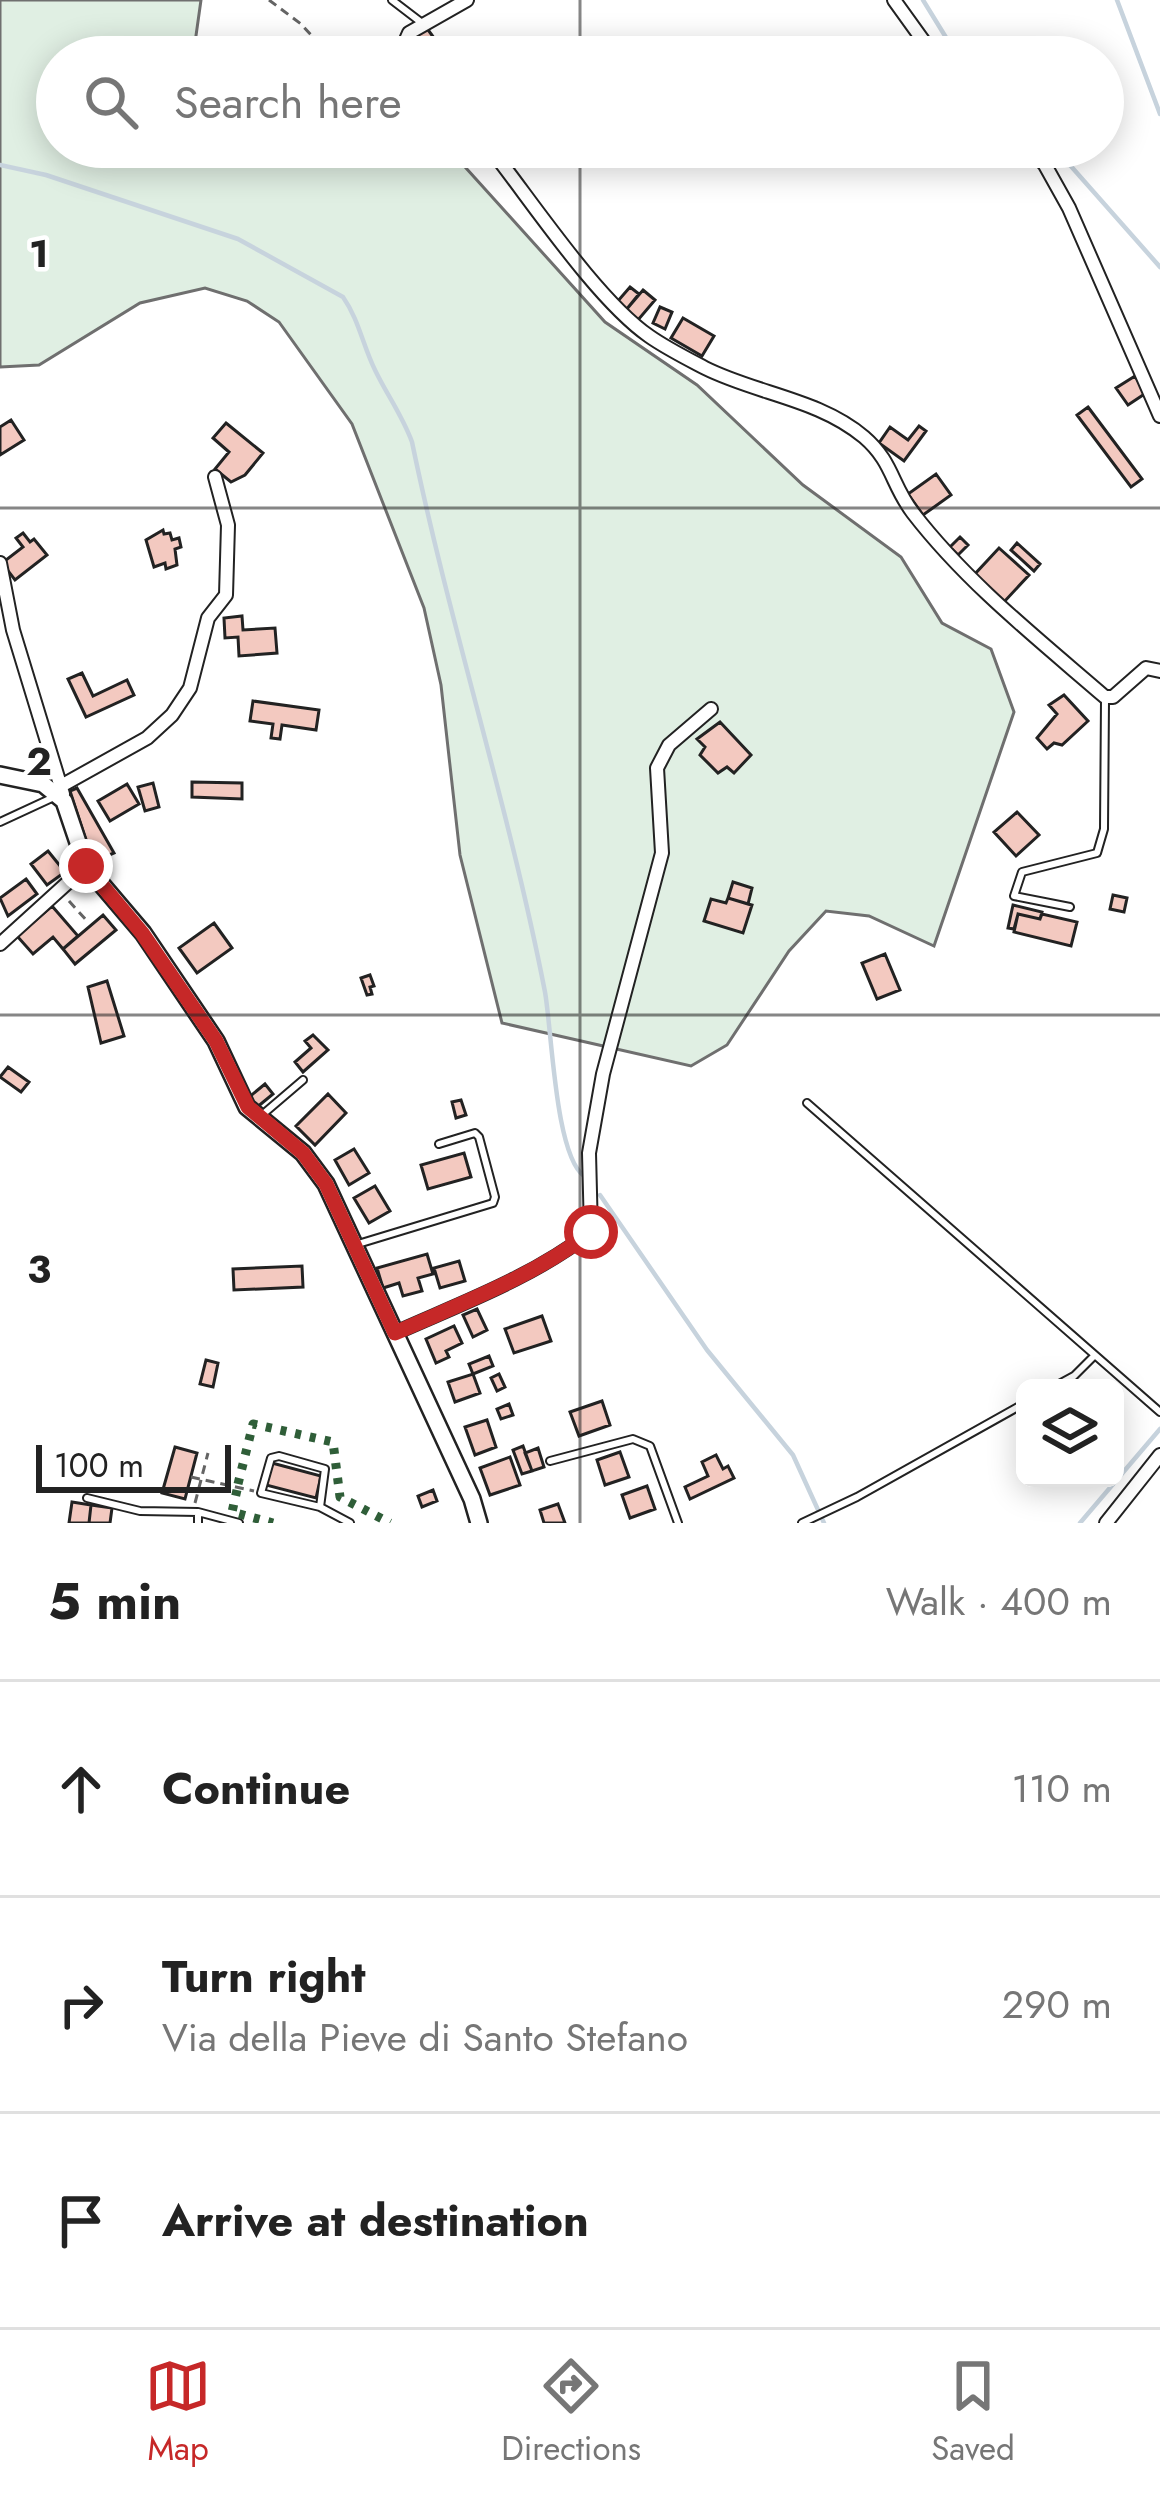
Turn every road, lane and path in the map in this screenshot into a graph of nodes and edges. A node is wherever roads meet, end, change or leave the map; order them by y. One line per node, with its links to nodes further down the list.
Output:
1 (269, 0): 6 (path)
2 (392, 0): 5 (lane)
3 (467, 0): 5 (street)
4 (894, 0): 8 (street)
5 (422, 23): 7 (street)
6 (312, 36)
7 (407, 36)
8 (920, 36)
9 (505, 168): 15 (street)
10 (1048, 168): 11 (street)
11 (1160, 416)
12 (214, 477): 18 (street)
13 (0, 563): 18 (street)
14 (1160, 671): 15 (street)
15 (1105, 697): 22 (lane)
16 (711, 710): 30 (street)
17 (0, 775): 18 (street)
18 (61, 794): 19 (lane); 20 (street)
19 (0, 822)
20 (86, 866): 21 (street); 27 (street)
21 (60, 890): 23 (path); 24 (street)
22 (1070, 908)
23 (87, 921)
24 (0, 944)
25 (303, 1080): 27 (lane)
26 (807, 1103): 31 (lane)
27 (259, 1118): 29 (street)
28 (439, 1144): 29 (lane)
29 (355, 1245): 30 (street)
30 (395, 1333): 47 (street)
31 (1093, 1357): 32 (lane); 34 (lane)
32 (1068, 1379)
33 (1016, 1408): 49 (lane)
34 (1160, 1412)
35 (208, 1453): 39 (path)
36 (1160, 1455): 50 (street)
37 (550, 1461): 48 (lane)
38 (191, 1477): 39 (path)
39 (201, 1478): 40 (path); 43 (path)
40 (261, 1492): 42 (lane); 42 (lane)
41 (87, 1498): 43 (lane)
42 (320, 1507): 46 (lane)
43 (198, 1512): 44 (lane); 45 (lane)
44 (198, 1523)
45 (239, 1523)
46 (350, 1523)
47 (479, 1523)
48 (678, 1523)
49 (802, 1523)
50 (1106, 1523)

